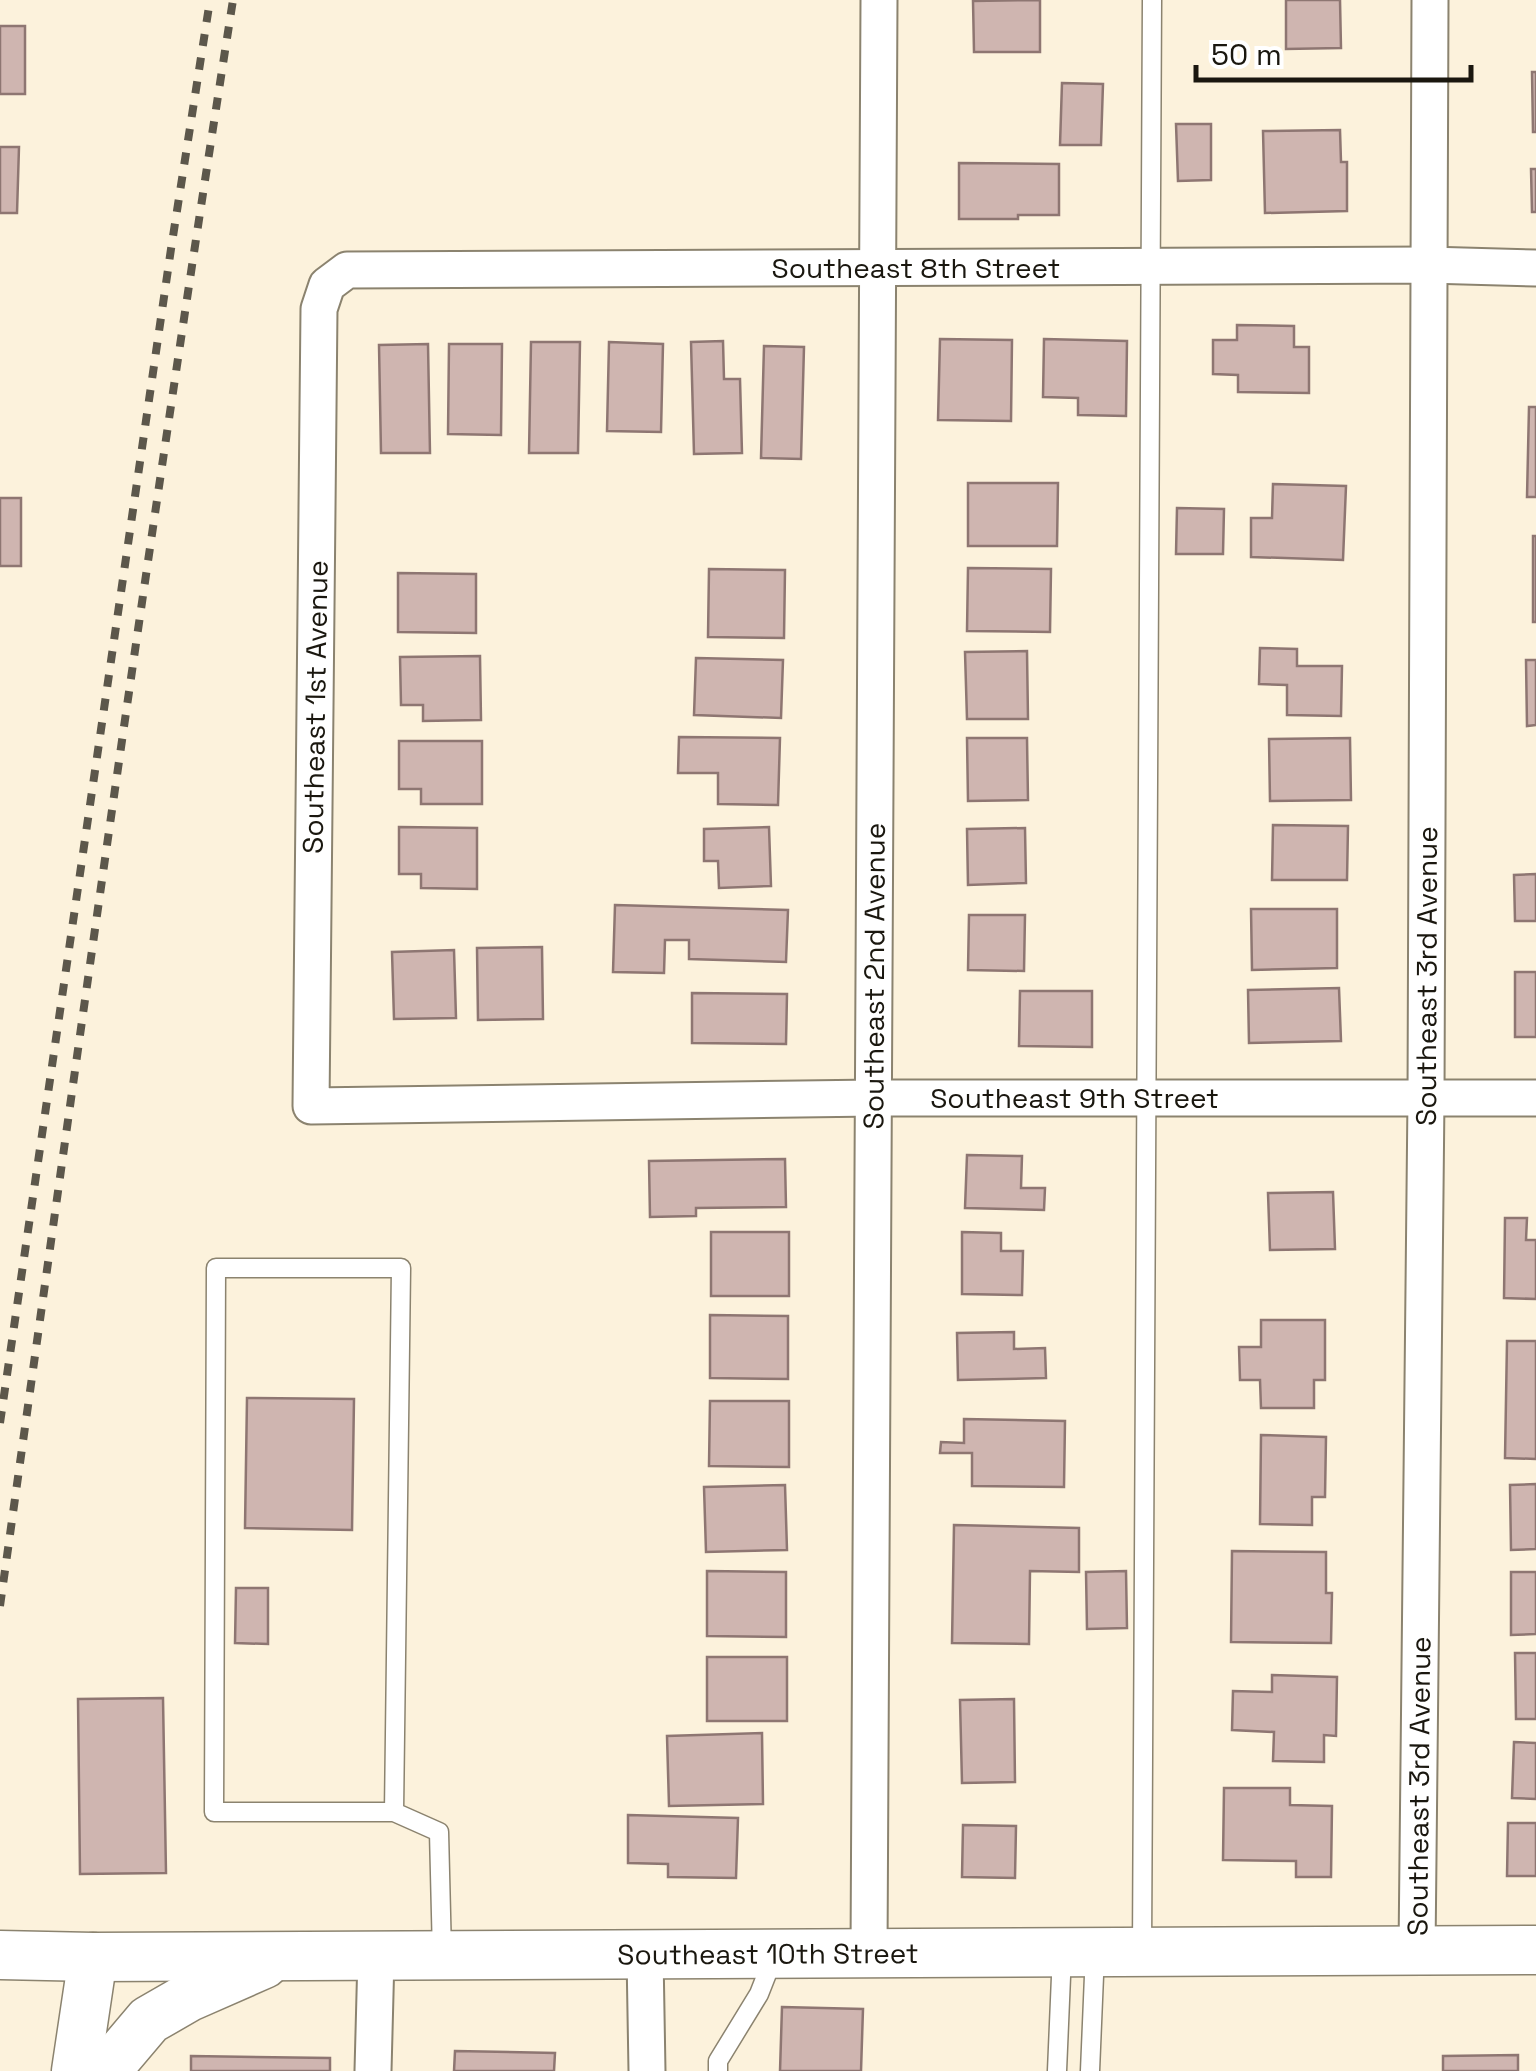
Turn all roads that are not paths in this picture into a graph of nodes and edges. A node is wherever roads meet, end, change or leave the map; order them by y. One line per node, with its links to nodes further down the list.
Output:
1 (878, 0): 6 (street, Southeast 2nd Avenue)
2 (1152, 0): 4 (lane)
3 (1430, 0): 5 (street, Southeast 3rd Avenue)
4 (1150, 266): 5 (street, Southeast 8th Street); 6 (street, Southeast 8th Street); 10 (lane)
5 (1428, 266): 7 (street, Southeast 8th Street); 11 (street, Southeast 3rd Avenue)
6 (877, 268): 8 (street, Southeast 8th Street); 9 (street, Southeast 2nd Avenue)
7 (1536, 268)
8 (319, 310): 13 (street, Southeast 1st Avenue)
9 (874, 1098): 10 (street, Southeast 9th Street); 13 (street, Southeast 9th Street); 19 (street, Southeast 2nd Avenue)
10 (1145, 1098): 11 (street, Southeast 9th Street); 17 (lane)
11 (1426, 1098): 12 (street, Southeast 9th Street); 16 (street, Southeast 3rd Avenue)
12 (1536, 1098)
13 (311, 1106)
14 (394, 1812): 14 (lane); 24 (lane)
15 (1536, 1950): 16 (street, Southeast 10th Street)
16 (1416, 1951): 17 (street, Southeast 10th Street)
17 (1100, 1952): 19 (street, Southeast 10th Street); 31 (lane); 32 (lane)
18 (774, 1954): 19 (street, Southeast 10th Street); 21 (street, Southeast 10th Street); 30 (lane)
19 (869, 1954)
20 (0, 1955): 25 (street, Southeast 10th Street)
21 (645, 1955): 24 (street, Southeast 10th Street); 29 (street)
22 (281, 1956): 23 (street, Southeast 10th Street); 25 (street, Southeast 10th Street); 27 (street)
23 (376, 1956): 24 (street, Southeast 10th Street); 28 (street)
24 (442, 1956)
25 (94, 1957): 26 (street)
26 (76, 2071)
27 (110, 2071)
28 (373, 2071)
29 (647, 2071)
30 (718, 2071)
31 (1057, 2071)
32 (1090, 2071)

